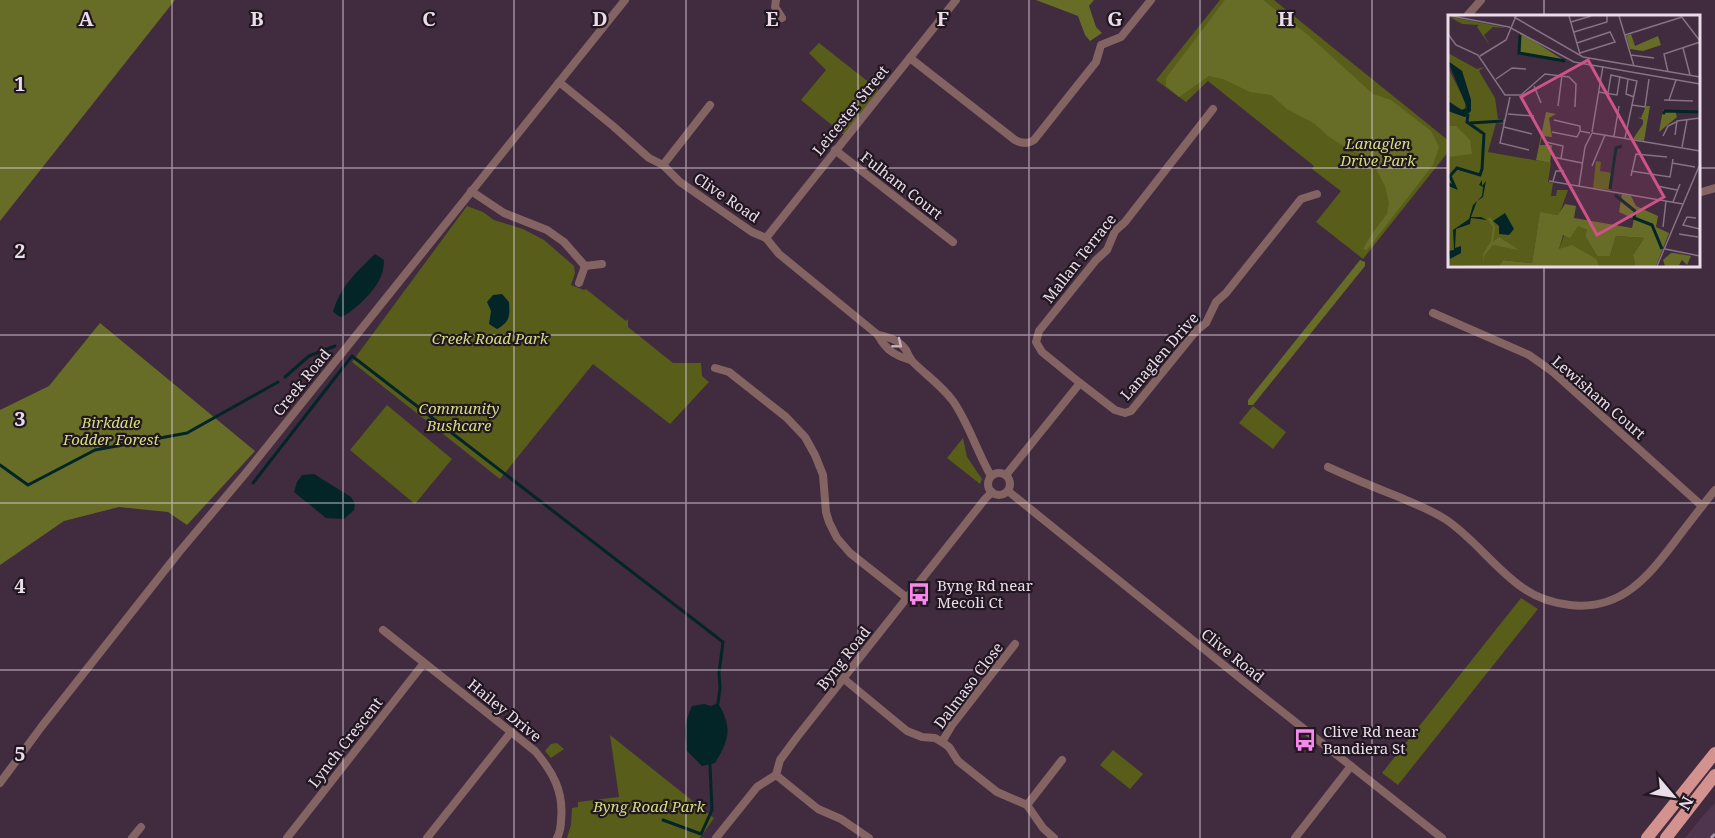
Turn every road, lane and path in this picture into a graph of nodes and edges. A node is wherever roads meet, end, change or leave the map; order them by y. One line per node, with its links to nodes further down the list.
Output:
1 (625, 0): 9 (street, Creek Road)
2 (776, 0): 7 (street)
3 (956, 0): 8 (street, Leicester Street)
4 (1151, 0): 8 (street)
5 (1481, 0): 6 (street)
6 (1468, 15)
7 (782, 18)
8 (909, 58): 12 (street, Leicester Street)
9 (560, 82): 13 (street, Clive Road); 15 (street, Creek Road)
10 (710, 105): 13 (street)
11 (1213, 109): 25 (street, Mallan Terrace)
12 (835, 150): 18 (street, Leicester Street); 19 (street, Fulham Court)
13 (663, 165): 18 (street, Clive Road)
14 (1715, 188): 16 (street)
15 (471, 191): 21 (street); 45 (street, Creek Road)
16 (1700, 192)
17 (1317, 194): 25 (street, Lanaglen Drive)
18 (766, 238): 28 (street, Clive Road)
19 (953, 242)
20 (602, 264): 21 (street)
21 (585, 266): 22 (street)
22 (579, 283)
23 (1433, 313): 32 (street, Lewisham Court)
24 (715, 368): 33 (street)
25 (1080, 383): 27 (street)
26 (1328, 467): 32 (street)
27 (1006, 475): 28 (street); 30 (street)
28 (991, 476): 31 (street)
29 (1715, 490): 32 (street)
30 (1008, 491): 31 (street); 42 (street, Clive Road)
31 (992, 492): 33 (street, Byng Road)
32 (1702, 506)
33 (907, 598): 37 (street, Byng Road)
34 (383, 630): 36 (street, Hailey Drive)
35 (1016, 644): 39 (street, Dalmaso Close)
36 (424, 663): 38 (street, Hailey Drive); 50 (street, Lynch Crescent)
37 (844, 679): 39 (street); 43 (street, Byng Road)
38 (511, 732): 51 (street); 52 (street, Hailey Drive)
39 (942, 742): 46 (street)
40 (1715, 753): 57 (main road)
41 (1062, 760): 46 (street)
42 (1351, 766): 55 (street); 56 (street, Clive Road)
43 (776, 775): 48 (street); 53 (street, Byng Road)
44 (1715, 775): 58 (main road)
45 (0, 783)
46 (1027, 805): 54 (street)
47 (141, 827): 49 (street)
48 (867, 837)
49 (132, 838)
50 (287, 838)
51 (427, 838)
52 (557, 838)
53 (716, 838)
54 (1054, 838)
55 (1295, 838)
56 (1442, 838)
57 (1647, 838)
58 (1666, 838)

